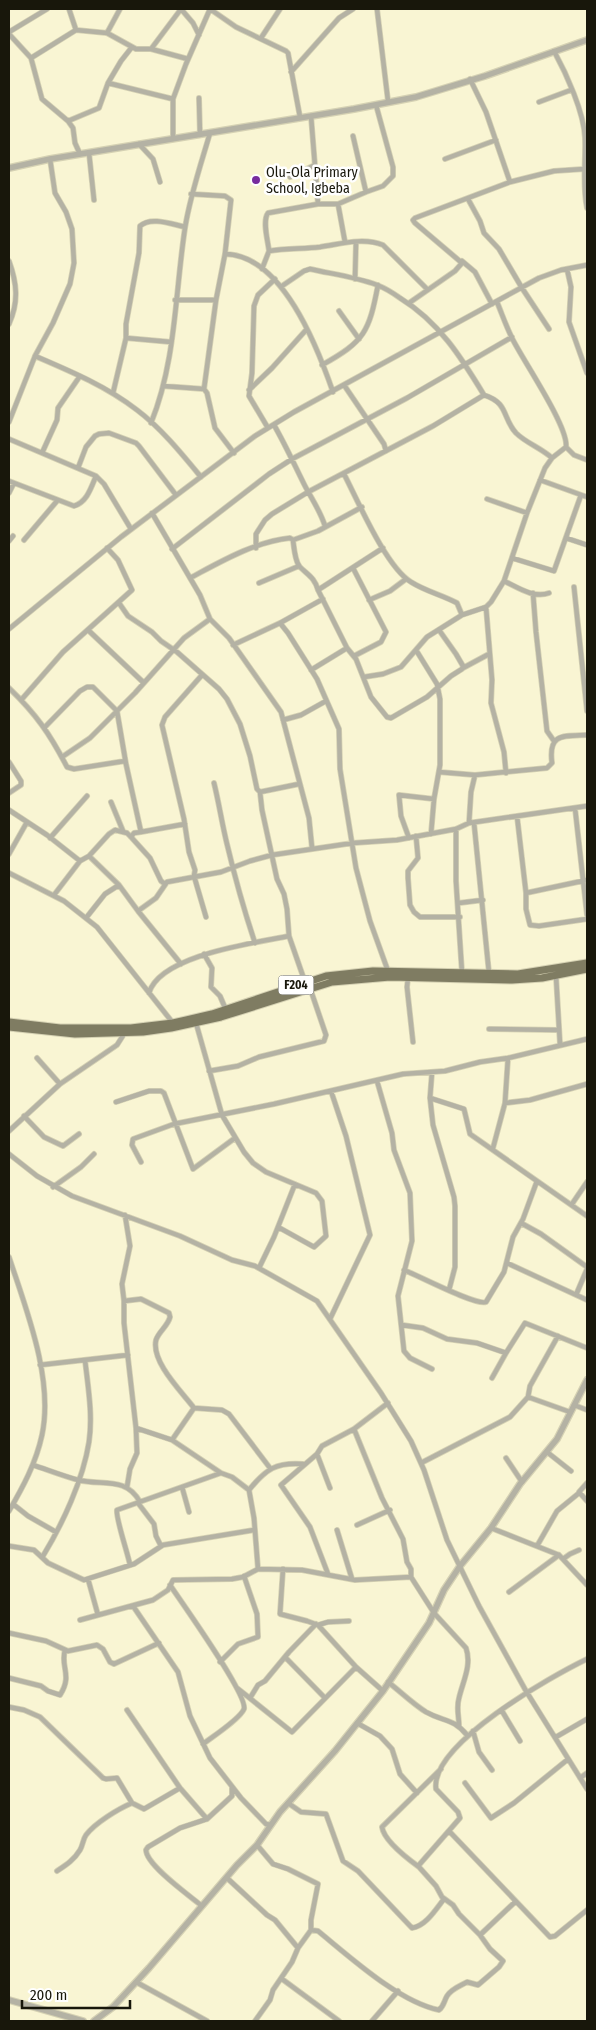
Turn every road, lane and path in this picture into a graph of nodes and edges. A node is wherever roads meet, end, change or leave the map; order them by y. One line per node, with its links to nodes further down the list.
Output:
1 (47, 9): 10 (street)
2 (69, 9): 9 (street)
3 (120, 9): 11 (street)
4 (181, 9): 12 (street); 16 (street)
5 (210, 9): 12 (street); 13 (street)
6 (280, 9): 13 (street)
7 (354, 9): 20 (street)
8 (377, 9): 26 (street)
9 (76, 30): 11 (street); 18 (street)
10 (9, 33): 18 (street)
11 (107, 33): 15 (street)
12 (199, 35): 19 (street)
13 (260, 38): 20 (street)
14 (587, 40): 17 (street)
15 (132, 47): 16 (street); 22 (street)
16 (151, 49): 19 (street)
17 (554, 50): 21 (street); 23 (street)
18 (31, 58): 31 (street)
19 (188, 59): 25 (street)
20 (291, 72): 30 (street)
21 (470, 80): 26 (street); 36 (street)
22 (108, 84): 25 (street); 31 (street)
23 (571, 90): 27 (street); 44 (street)
24 (199, 98): 33 (street)
25 (173, 99): 35 (street)
26 (388, 101): 28 (street)
27 (539, 102)
28 (376, 105): 29 (street); 49 (street)
29 (311, 116): 30 (street); 42 (street)
30 (300, 117): 32 (street)
31 (68, 121): 39 (street)
32 (210, 133): 33 (street); 50 (street)
33 (200, 135): 35 (street)
34 (353, 136): 49 (street)
35 (173, 139): 37 (street)
36 (496, 140): 40 (street); 48 (street)
37 (140, 144): 38 (street); 47 (street)
38 (89, 153): 39 (street); 52 (street)
39 (80, 154): 41 (street)
40 (445, 158)
41 (50, 159): 43 (street); 85 (street)
42 (315, 165): 46 (street); 53 (street)
43 (9, 168)
44 (584, 169): 45 (street); 48 (street)
45 (586, 176): 55 (street)
46 (290, 178)
47 (160, 182)
48 (510, 182): 51 (street)
49 (366, 192): 54 (street)
50 (192, 194): 56 (street); 60 (street)
51 (468, 199): 61 (street); 70 (street)
52 (94, 200)
53 (318, 204): 54 (street); 59 (street)
54 (338, 204): 57 (street)
55 (587, 208)
56 (185, 227): 72 (street); 82 (street)
57 (345, 242): 58 (street); 59 (street)
58 (356, 242): 67 (street); 71 (street)
59 (269, 251): 64 (street)
60 (225, 254): 64 (street); 73 (street)
61 (460, 260): 71 (street); 75 (street)
62 (9, 261): 77 (street)
63 (587, 265): 65 (street)
64 (262, 269): 66 (street)
65 (567, 269): 70 (street); 88 (street)
66 (275, 279): 69 (street); 93 (street)
67 (355, 279): 68 (street); 69 (street)
68 (378, 285): 74 (street); 83 (street)
69 (282, 286): 79 (street)
70 (522, 288): 75 (street); 78 (street)
71 (428, 290): 74 (street)
72 (175, 300): 73 (street); 84 (street)
73 (216, 300): 92 (street)
74 (409, 303): 80 (street)
75 (495, 303): 80 (street); 81 (street)
76 (339, 311): 83 (street)
77 (9, 324)
78 (549, 329)
79 (306, 330): 87 (street); 93 (street)
80 (441, 331): 86 (street); 90 (street)
81 (512, 337): 86 (street); 103 (street)
82 (126, 338): 84 (street); 95 (street)
83 (359, 338): 87 (street)
84 (171, 342): 91 (street)
85 (35, 356): 89 (street); 98 (street)
86 (464, 363): 96 (street); 97 (street)
87 (322, 365): 94 (street)
88 (587, 372)
89 (80, 376): 95 (street); 105 (street)
90 (344, 385): 94 (street); 97 (street)
91 (163, 386): 92 (street); 99 (street)
92 (204, 389): 106 (street)
93 (249, 390): 101 (street)
94 (333, 392): 100 (street)
95 (113, 393): 99 (street)
96 (484, 395): 104 (street); 107 (street)
97 (366, 419): 104 (street); 108 (street)
98 (9, 422)
99 (151, 423): 113 (street)
100 (274, 425): 101 (street); 108 (street)
101 (268, 428): 106 (street)
102 (9, 439): 105 (street)
103 (566, 447): 107 (street); 109 (street)
104 (386, 451): 111 (street)
105 (42, 453): 110 (street)
106 (234, 453): 113 (street)
107 (552, 458): 114 (street)
108 (292, 459): 116 (street); 137 (street)
109 (587, 460)
110 (78, 468): 112 (street); 118 (street)
111 (344, 474): 116 (street); 123 (street)
112 (96, 476): 122 (street); 127 (street)
113 (201, 477): 118 (street)
114 (540, 480): 119 (street); 125 (street)
115 (11, 482): 117 (street); 122 (street)
116 (308, 492): 126 (street); 135 (street)
117 (9, 493)
118 (176, 495): 124 (street)
119 (581, 495): 120 (street); 129 (street)
120 (587, 497)
121 (487, 499): 125 (street)
122 (57, 501): 130 (street)
123 (362, 507): 126 (street); 136 (street)
124 (152, 513): 127 (street); 137 (street)
125 (527, 513): 138 (street)
126 (325, 526): 131 (street)
127 (130, 530): 134 (street)
128 (13, 536): 132 (street)
129 (566, 538): 133 (street); 138 (street)
130 (24, 540)
131 (293, 540): 135 (street); 139 (street)
132 (9, 541)
133 (587, 545)
134 (107, 548): 151 (street); 156 (street)
135 (256, 548): 141 (street)
136 (383, 548): 140 (street); 142 (street)
137 (172, 549): 141 (street)
138 (512, 558): 143 (street)
139 (299, 566): 144 (street); 146 (street)
140 (353, 568): 146 (street); 150 (street)
141 (190, 578): 154 (street)
142 (406, 579): 150 (street); 153 (street)
143 (504, 581): 147 (street); 152 (street)
144 (259, 583)
145 (574, 587): 162 (street)
146 (318, 590): 149 (street)
147 (533, 593): 148 (street); 182 (street)
148 (549, 593)
149 (323, 599): 155 (street); 160 (street)
150 (370, 600): 166 (street)
151 (119, 603): 157 (street); 163 (street)
152 (486, 607): 153 (street); 165 (street)
153 (462, 615): 158 (street)
154 (210, 619): 159 (street); 163 (street)
155 (280, 623): 159 (street); 168 (street)
156 (9, 627)
157 (88, 630): 171 (street); 175 (street)
158 (439, 630): 164 (street); 167 (street)
159 (232, 645): 179 (street)
160 (347, 648): 166 (street); 168 (street)
161 (587, 648): 162 (street)
162 (580, 649): 172 (street)
163 (172, 650): 169 (street); 171 (street)
164 (416, 650): 170 (street); 174 (street)
165 (489, 654): 167 (street); 187 (street)
166 (354, 656): 170 (street)
167 (463, 668): 174 (street)
168 (311, 670): 176 (street)
169 (202, 675): 191 (street); 202 (street)
170 (364, 677): 174 (street)
171 (144, 683): 177 (street)
172 (586, 685): 178 (street)
173 (9, 688): 175 (street)
174 (439, 688): 186 (street)
175 (22, 699): 180 (street)
176 (326, 701): 179 (street); 211 (street)
177 (117, 711): 180 (street); 183 (street); 184 (street)
178 (587, 711)
179 (283, 720): 190 (street)
180 (44, 728): 183 (street)
181 (587, 735): 182 (street)
182 (554, 741): 187 (street)
183 (62, 757): 184 (street)
184 (125, 760): 205 (street)
185 (9, 762): 192 (street)
186 (439, 772): 188 (street); 194 (street)
187 (506, 772): 188 (street)
188 (476, 775): 201 (street)
189 (214, 783): 219 (street)
190 (299, 784): 191 (street); 212 (street)
191 (260, 792): 214 (street)
192 (9, 793)
193 (87, 796): 209 (street)
194 (434, 799): 206 (street); 210 (street)
195 (111, 802): 204 (street)
196 (587, 806): 197 (street)
197 (575, 808): 199 (street); 218 (street)
198 (9, 810): 200 (street)
199 (517, 816): 201 (street); 225 (street)
200 (27, 822): 209 (street); 213 (street)
201 (471, 823): 203 (street); 227 (street)
202 (185, 824): 205 (street); 221 (street)
203 (456, 829): 206 (street); 228 (street)
204 (123, 832): 208 (street); 215 (street)
205 (141, 832): 208 (street)
206 (431, 834): 207 (street)
207 (416, 836): 210 (street); 233 (street)
208 (131, 837): 223 (street)
209 (50, 838): 216 (street)
210 (409, 838): 211 (street)
211 (353, 843): 212 (street); 241 (street)
212 (312, 848): 214 (street)
213 (9, 854)
214 (272, 855): 219 (street); 235 (street)
215 (88, 856): 216 (street); 224 (street)
216 (80, 861): 226 (street)
217 (587, 861): 218 (street)
218 (581, 862): 222 (street)
219 (233, 866): 221 (street); 236 (street)
220 (9, 873): 226 (street)
221 (194, 876): 223 (street); 231 (street)
222 (585, 880): 225 (street); 230 (street)
223 (165, 884): 229 (street)
224 (119, 885): 229 (street); 232 (street)
225 (526, 893): 234 (street)
226 (54, 895): 232 (street)
227 (483, 900): 228 (street); 243 (street)
228 (459, 903): 233 (street)
229 (138, 911): 239 (street)
230 (587, 914)
231 (206, 917)
232 (86, 918): 247 (street)
233 (460, 918): 242 (street)
234 (587, 919)
235 (289, 936): 236 (street); 246 (street)
236 (255, 942): 237 (street)
237 (204, 954): 239 (street); 248 (street)
238 (587, 963): 243 (main road, F204)
239 (181, 964): 247 (street)
240 (587, 969): 244 (main road, F204)
241 (388, 971): 242 (main road, F204); 246 (main road, F204)
242 (462, 973): 243 (main road, F204)
243 (489, 973)
244 (556, 976): 245 (main road, F204); 254 (street)
245 (408, 978): 246 (main road, F204); 257 (street)
246 (308, 985): 248 (main road, F204); 251 (main road, F204); 261 (street)
247 (148, 993): 250 (street)
248 (226, 1010): 250 (main road, F204)
249 (9, 1022): 250 (main road, F204)
250 (173, 1023)
251 (196, 1023): 255 (main road, F204); 261 (street)
252 (9, 1027): 255 (main road, F204)
253 (488, 1029): 254 (street)
254 (558, 1030): 258 (street)
255 (124, 1034): 264 (street)
256 (587, 1039): 258 (street)
257 (413, 1042)
258 (560, 1044): 260 (street)
259 (38, 1058): 264 (street)
260 (508, 1058): 262 (street); 269 (street)
261 (209, 1071): 270 (street)
262 (432, 1072): 263 (street); 267 (street)
263 (377, 1081): 266 (street); 293 (street)
264 (60, 1084): 271 (street)
265 (587, 1084): 269 (street)
266 (331, 1091): 270 (street); 298 (street)
267 (430, 1098): 276 (street); 294 (street)
268 (116, 1102): 272 (street)
269 (505, 1103): 276 (street)
270 (222, 1115): 272 (street); 275 (street)
271 (24, 1116): 273 (street); 274 (street)
272 (174, 1124): 275 (street); 279 (street)
273 (9, 1131)
274 (79, 1134)
275 (235, 1138): 282 (street)
276 (493, 1148): 280 (street)
277 (9, 1154): 283 (street)
278 (94, 1154): 283 (street)
279 (141, 1162)
280 (537, 1181): 284 (street); 287 (street)
281 (587, 1182): 284 (street)
282 (295, 1184): 288 (street); 288 (street)
283 (53, 1186): 285 (street)
284 (572, 1204): 286 (street)
285 (125, 1215): 291 (street); 297 (street)
286 (587, 1216)
287 (521, 1223): 290 (street); 292 (street)
288 (278, 1227): 291 (street)
289 (9, 1257): 305 (street)
290 (507, 1263): 294 (street); 295 (street)
291 (259, 1268): 298 (street)
292 (587, 1268): 295 (street)
293 (404, 1270): 294 (street); 299 (street)
294 (449, 1290)
295 (576, 1295): 296 (street)
296 (587, 1300)
297 (124, 1301): 303 (street); 312 (street)
298 (330, 1319): 310 (street)
299 (402, 1325): 302 (street); 306 (street)
300 (558, 1336): 301 (street); 302 (street); 309 (street)
301 (587, 1348)
302 (506, 1353): 307 (street)
303 (128, 1355): 304 (street); 315 (street)
304 (85, 1360): 305 (street); 327 (street)
305 (40, 1365): 323 (street)
306 (432, 1369)
307 (492, 1378)
308 (587, 1380): 311 (street)
309 (528, 1397): 314 (street); 321 (street)
310 (388, 1404): 316 (street); 321 (street)
311 (574, 1405): 313 (street); 314 (street)
312 (194, 1408): 317 (street); 324 (street)
313 (587, 1410)
314 (570, 1412): 318 (street)
315 (136, 1428): 317 (street); 330 (street)
316 (354, 1429): 319 (street); 338 (street)
317 (172, 1440): 326 (street)
318 (547, 1452): 325 (street); 328 (street)
319 (316, 1454): 322 (street); 332 (street)
320 (506, 1458): 328 (street)
321 (421, 1463): 354 (street)
322 (303, 1464): 324 (street); 357 (street)
323 (33, 1465): 327 (street); 337 (street)
324 (270, 1468): 333 (street)
325 (571, 1471)
326 (221, 1473): 331 (street); 333 (street)
327 (80, 1480): 330 (street); 345 (street)
328 (522, 1482): 342 (street)
329 (587, 1482): 334 (street)
330 (127, 1487): 336 (street)
331 (182, 1487): 336 (street); 340 (street)
332 (330, 1488)
333 (249, 1490): 343 (street)
334 (579, 1492): 335 (street); 348 (street)
335 (587, 1501)
336 (139, 1503): 347 (street); 353 (street)
337 (13, 1504): 339 (street); 345 (street)
338 (390, 1510): 341 (street); 359 (street)
339 (9, 1512)
340 (189, 1512)
341 (357, 1525)
342 (491, 1528): 348 (street); 354 (street)
343 (254, 1530): 347 (street); 355 (street)
344 (337, 1530): 361 (street)
345 (56, 1532): 351 (street)
346 (9, 1546): 351 (street)
347 (161, 1546): 353 (street)
348 (537, 1546): 350 (street)
349 (579, 1550): 352 (street)
350 (559, 1555): 352 (street); 364 (street)
351 (43, 1556): 360 (street)
352 (563, 1559): 362 (street)
353 (130, 1565): 360 (street)
354 (460, 1566): 366 (street); 382 (street)
355 (258, 1570): 356 (street); 358 (street)
356 (283, 1570): 357 (street); 370 (street)
357 (328, 1574): 361 (street)
358 (244, 1576): 363 (street); 376 (street)
359 (410, 1577): 361 (street); 366 (street)
360 (88, 1579): 367 (street)
361 (352, 1580)
362 (587, 1584)
363 (170, 1585): 365 (street); 376 (street)
364 (509, 1592)
365 (133, 1606): 367 (street); 372 (street)
366 (434, 1613): 379 (street); 390 (street)
367 (98, 1615): 368 (street)
368 (80, 1620)
369 (349, 1621): 370 (street)
370 (317, 1625): 374 (street); 377 (street)
371 (9, 1633): 373 (street)
372 (159, 1643): 373 (street); 395 (street)
373 (65, 1650): 378 (street)
374 (285, 1657): 383 (street); 384 (street)
375 (587, 1659): 382 (street)
376 (220, 1662): 380 (street)
377 (356, 1667): 381 (street); 384 (street)
378 (9, 1678)
379 (388, 1682): 381 (street); 390 (street)
380 (236, 1687): 383 (street); 395 (street)
381 (383, 1691): 389 (street)
382 (526, 1691): 387 (street); 393 (street)
383 (250, 1698): 384 (street)
384 (325, 1698)
385 (9, 1707): 408 (street)
386 (127, 1710): 402 (street)
387 (502, 1711): 391 (street); 394 (street)
388 (587, 1719): 393 (street)
389 (357, 1723): 405 (street); 409 (street)
390 (459, 1726): 392 (street)
391 (473, 1731): 392 (street); 398 (street)
392 (468, 1735): 397 (street)
393 (556, 1737): 396 (street)
394 (520, 1741)
395 (203, 1744): 403 (street)
396 (568, 1760): 400 (street); 401 (street)
397 (442, 1768): 405 (street); 412 (street)
398 (492, 1770)
399 (587, 1773): 400 (street)
400 (580, 1778): 404 (street)
401 (466, 1783)
402 (180, 1788): 408 (street); 410 (street)
403 (232, 1788): 406 (street); 407 (street)
404 (587, 1790)
405 (416, 1793): 414 (street)
406 (232, 1796): 407 (street); 410 (street)
407 (241, 1798): 411 (street)
408 (132, 1803): 415 (street)
409 (288, 1803): 411 (street); 417 (street)
410 (207, 1819): 419 (street)
411 (271, 1825): 413 (street)
412 (449, 1831): 414 (street); 418 (street)
413 (257, 1845): 416 (street); 421 (street)
414 (419, 1867): 417 (street)
415 (58, 1871)
416 (227, 1878): 419 (street); 423 (street)
417 (444, 1899): 422 (street)
418 (515, 1902): 420 (street); 422 (street)
419 (202, 1906): 425 (street)
420 (587, 1910)
421 (311, 1930): 423 (street); 426 (street)
422 (480, 1935): 426 (street)
423 (298, 1948): 424 (street)
424 (282, 1979): 431 (street); 432 (street)
425 (136, 1982): 428 (street); 430 (street)
426 (398, 1992): 433 (street)
427 (9, 2000): 429 (street)
428 (99, 2020)
429 (83, 2021)
430 (207, 2021)
431 (255, 2021)
432 (339, 2021)
433 (372, 2021)

